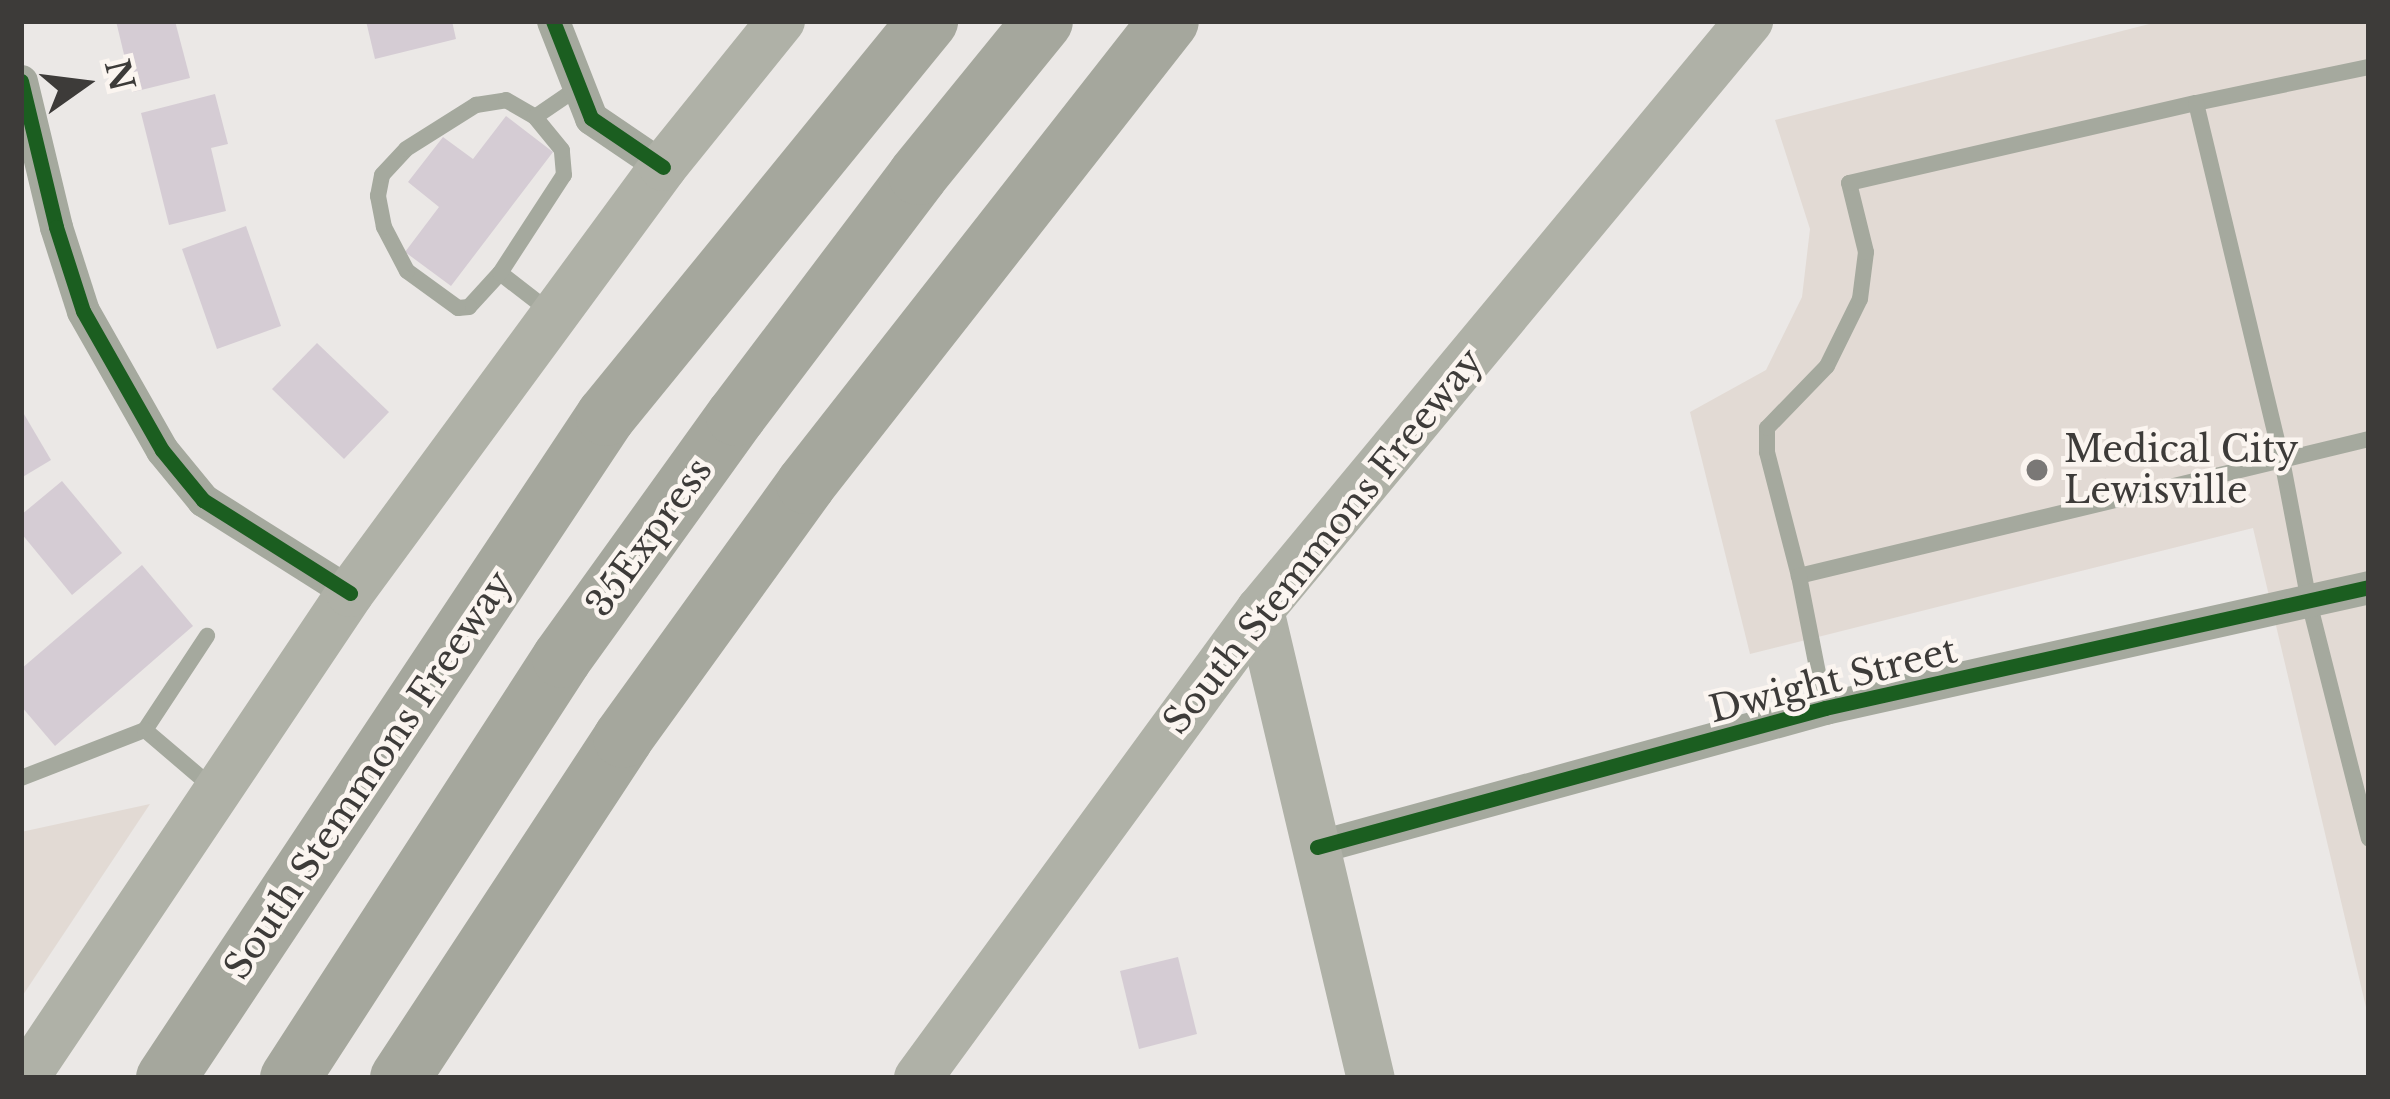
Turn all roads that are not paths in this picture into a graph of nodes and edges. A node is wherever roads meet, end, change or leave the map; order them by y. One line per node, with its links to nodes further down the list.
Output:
1 (553, 21): 9 (street)
2 (781, 21): 12 (main road)
3 (928, 21): 30 (highway, South Stemmons Freeway)
4 (1043, 21): 31 (highway, 35Express)
5 (1169, 21): 32 (highway)
6 (1749, 21): 21 (main road, South Stemmons Freeway)
7 (2369, 67): 10 (lane)
8 (21, 81): 19 (street)
9 (579, 87): 11 (lane); 12 (street)
10 (2196, 103): 16 (lane); 17 (lane)
11 (535, 117): 13 (lane); 13 (lane)
12 (662, 167): 14 (main road)
13 (500, 273): 14 (lane)
14 (554, 315): 19 (main road)
15 (2369, 439): 16 (lane)
16 (2282, 460): 17 (lane); 20 (lane)
17 (1799, 576): 23 (lane)
18 (2369, 587): 20 (street, Dwight Street)
19 (350, 593): 26 (main road)
20 (2309, 602): 23 (street, Dwight Street); 27 (lane)
21 (1260, 610): 28 (main road); 33 (main road, South Stemmons Freeway)
22 (207, 636): 24 (lane)
23 (1825, 708): 28 (street, Dwight Street)
24 (145, 730): 25 (lane); 26 (lane)
25 (21, 778)
26 (218, 791): 29 (main road)
27 (2369, 838)
28 (1316, 847): 34 (main road)
29 (25, 1078)
30 (166, 1078)
31 (290, 1078)
32 (400, 1078)
33 (918, 1078)
34 (1371, 1078)

